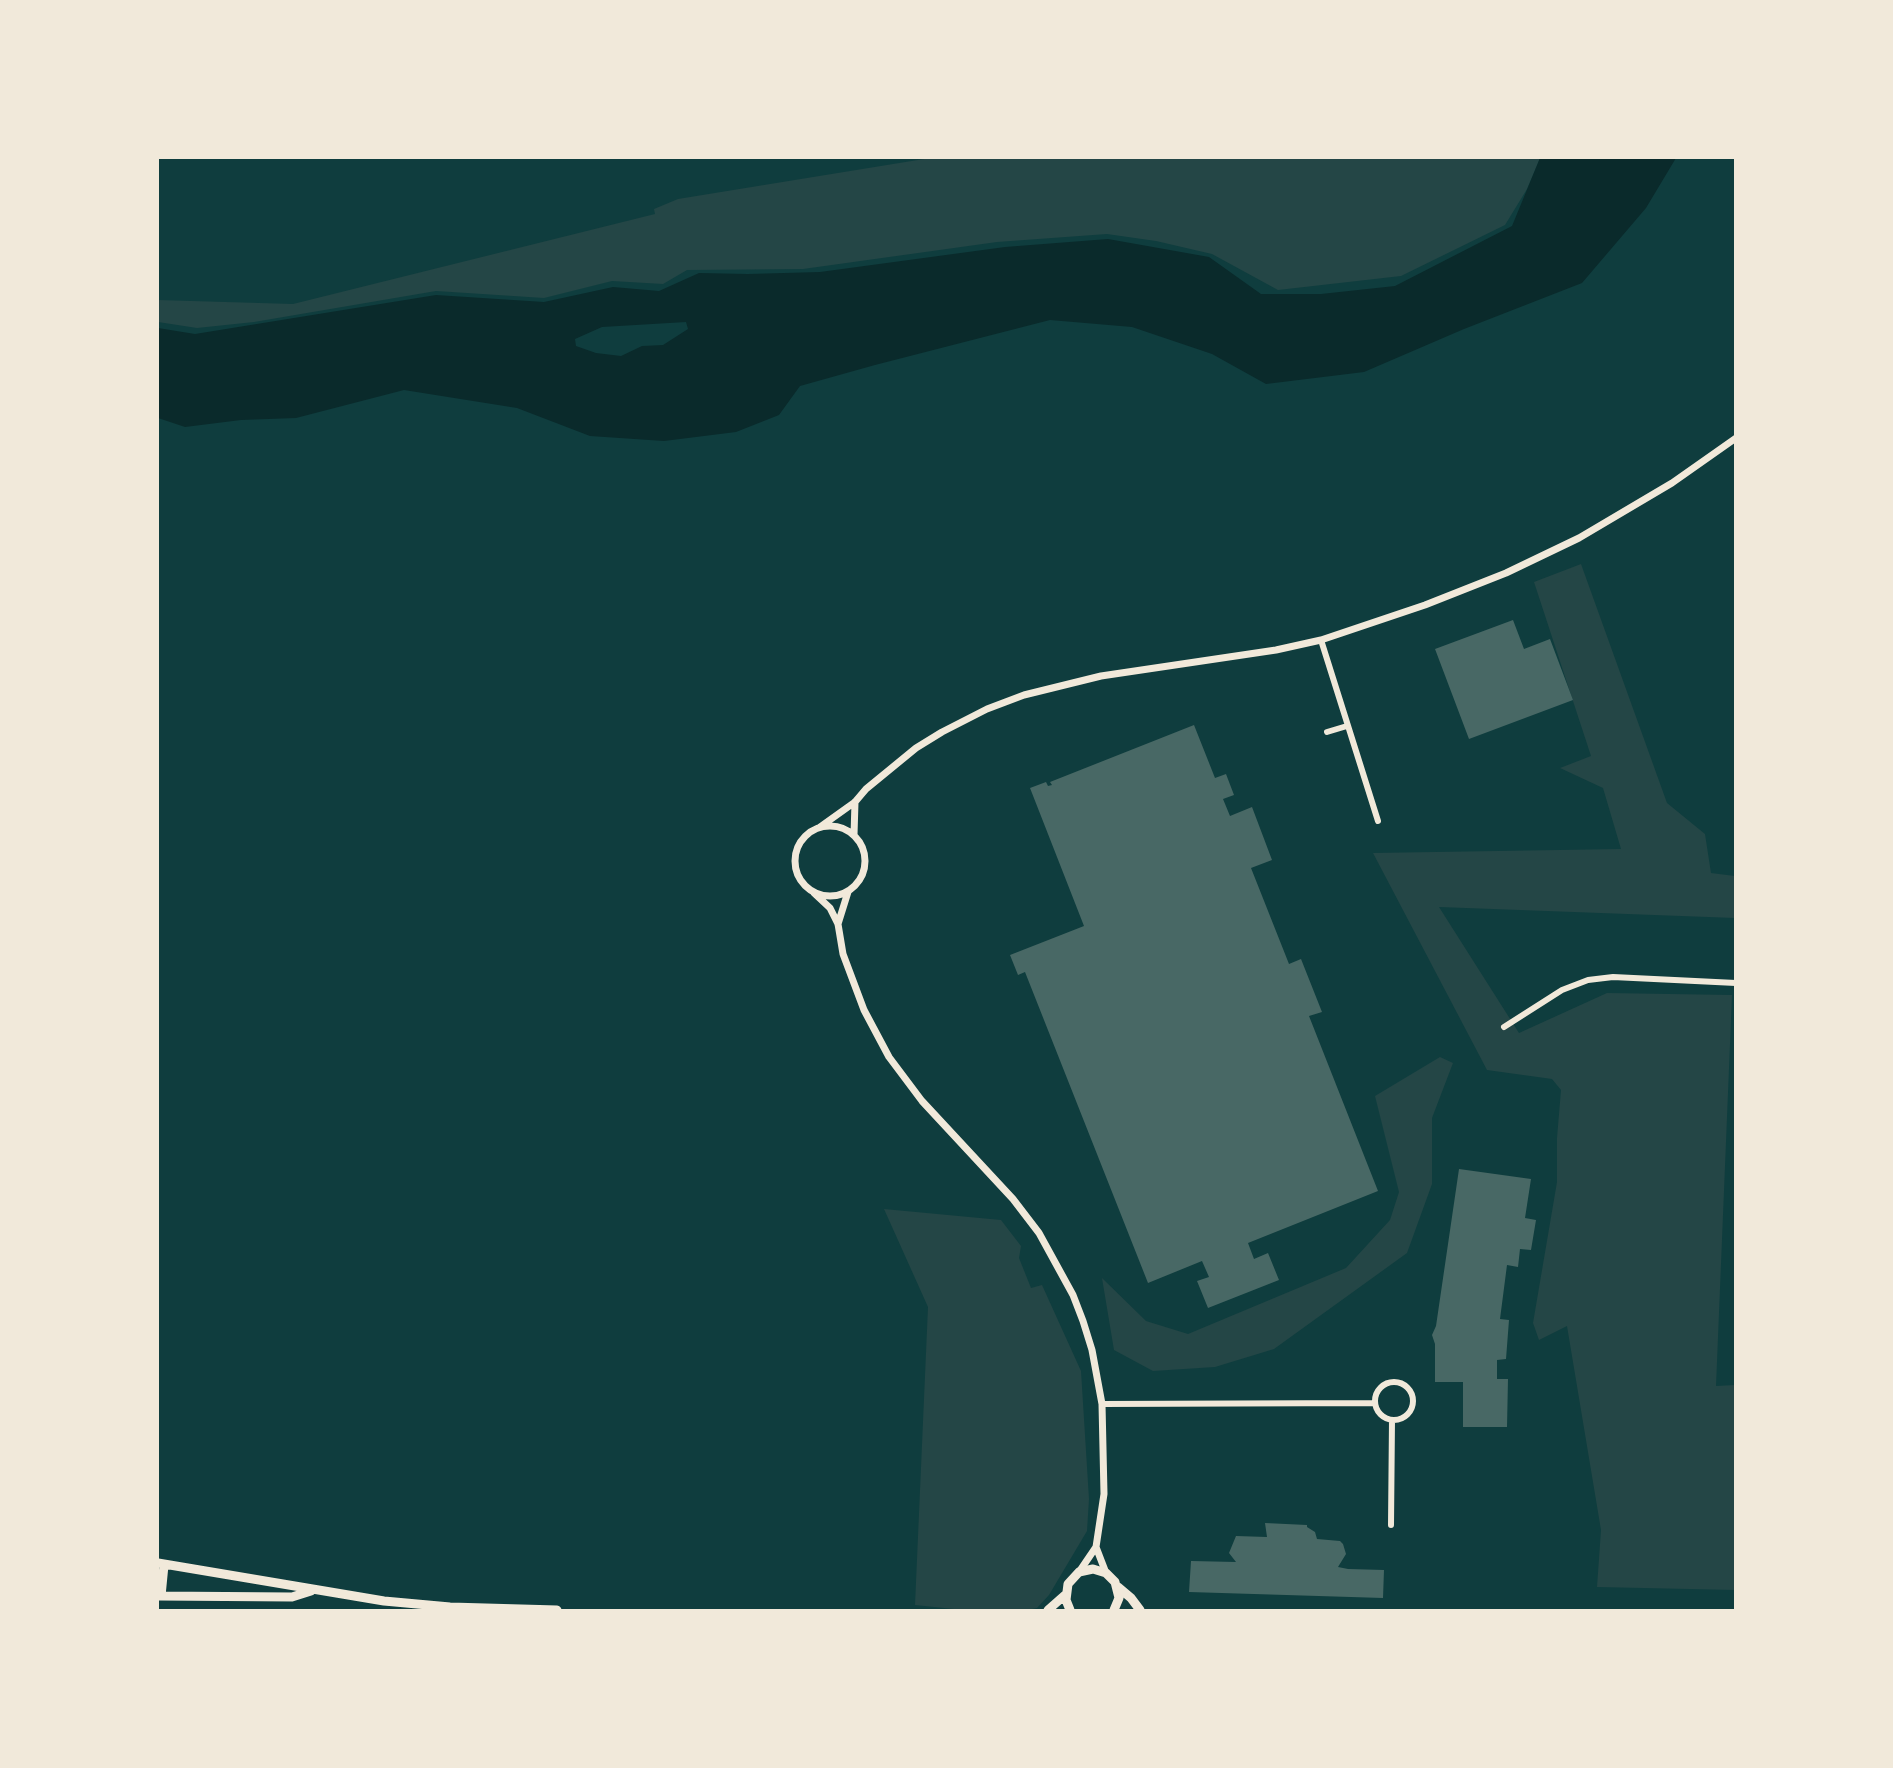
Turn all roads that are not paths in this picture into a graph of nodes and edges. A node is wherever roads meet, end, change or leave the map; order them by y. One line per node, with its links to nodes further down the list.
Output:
1 (1736, 438): 2 (street)
2 (1320, 640): 3 (street); 5 (street)
3 (1347, 726): 4 (street); 6 (street)
4 (1327, 732)
5 (855, 802): 7 (street); 8 (street)
6 (1378, 821)
7 (820, 827): 8 (street); 10 (street)
8 (854, 834): 9 (street)
9 (848, 892): 10 (street); 11 (street)
10 (814, 893): 11 (street)
11 (838, 924): 15 (street)
12 (1736, 983): 13 (street)
13 (1504, 1027)
14 (1374, 1403): 15 (street); 16 (street); 16 (street)
15 (1102, 1404): 18 (street)
16 (1392, 1420): 17 (street)
17 (1392, 1525)
18 (1096, 1547): 20 (street); 21 (street)
19 (161, 1564): 23 (main road); 25 (main road)
20 (1079, 1572): 21 (main road); 24 (main road)
21 (1106, 1573): 22 (main road)
22 (1118, 1587): 27 (main road); 31 (main road)
23 (314, 1590): 25 (main road); 28 (main road)
24 (1065, 1595): 29 (main road); 30 (main road)
25 (163, 1596)
26 (1128, 1610): 27 (main road)
27 (1141, 1610)
28 (557, 1611)
29 (1048, 1611)
30 (1070, 1611)
31 (1114, 1611)

